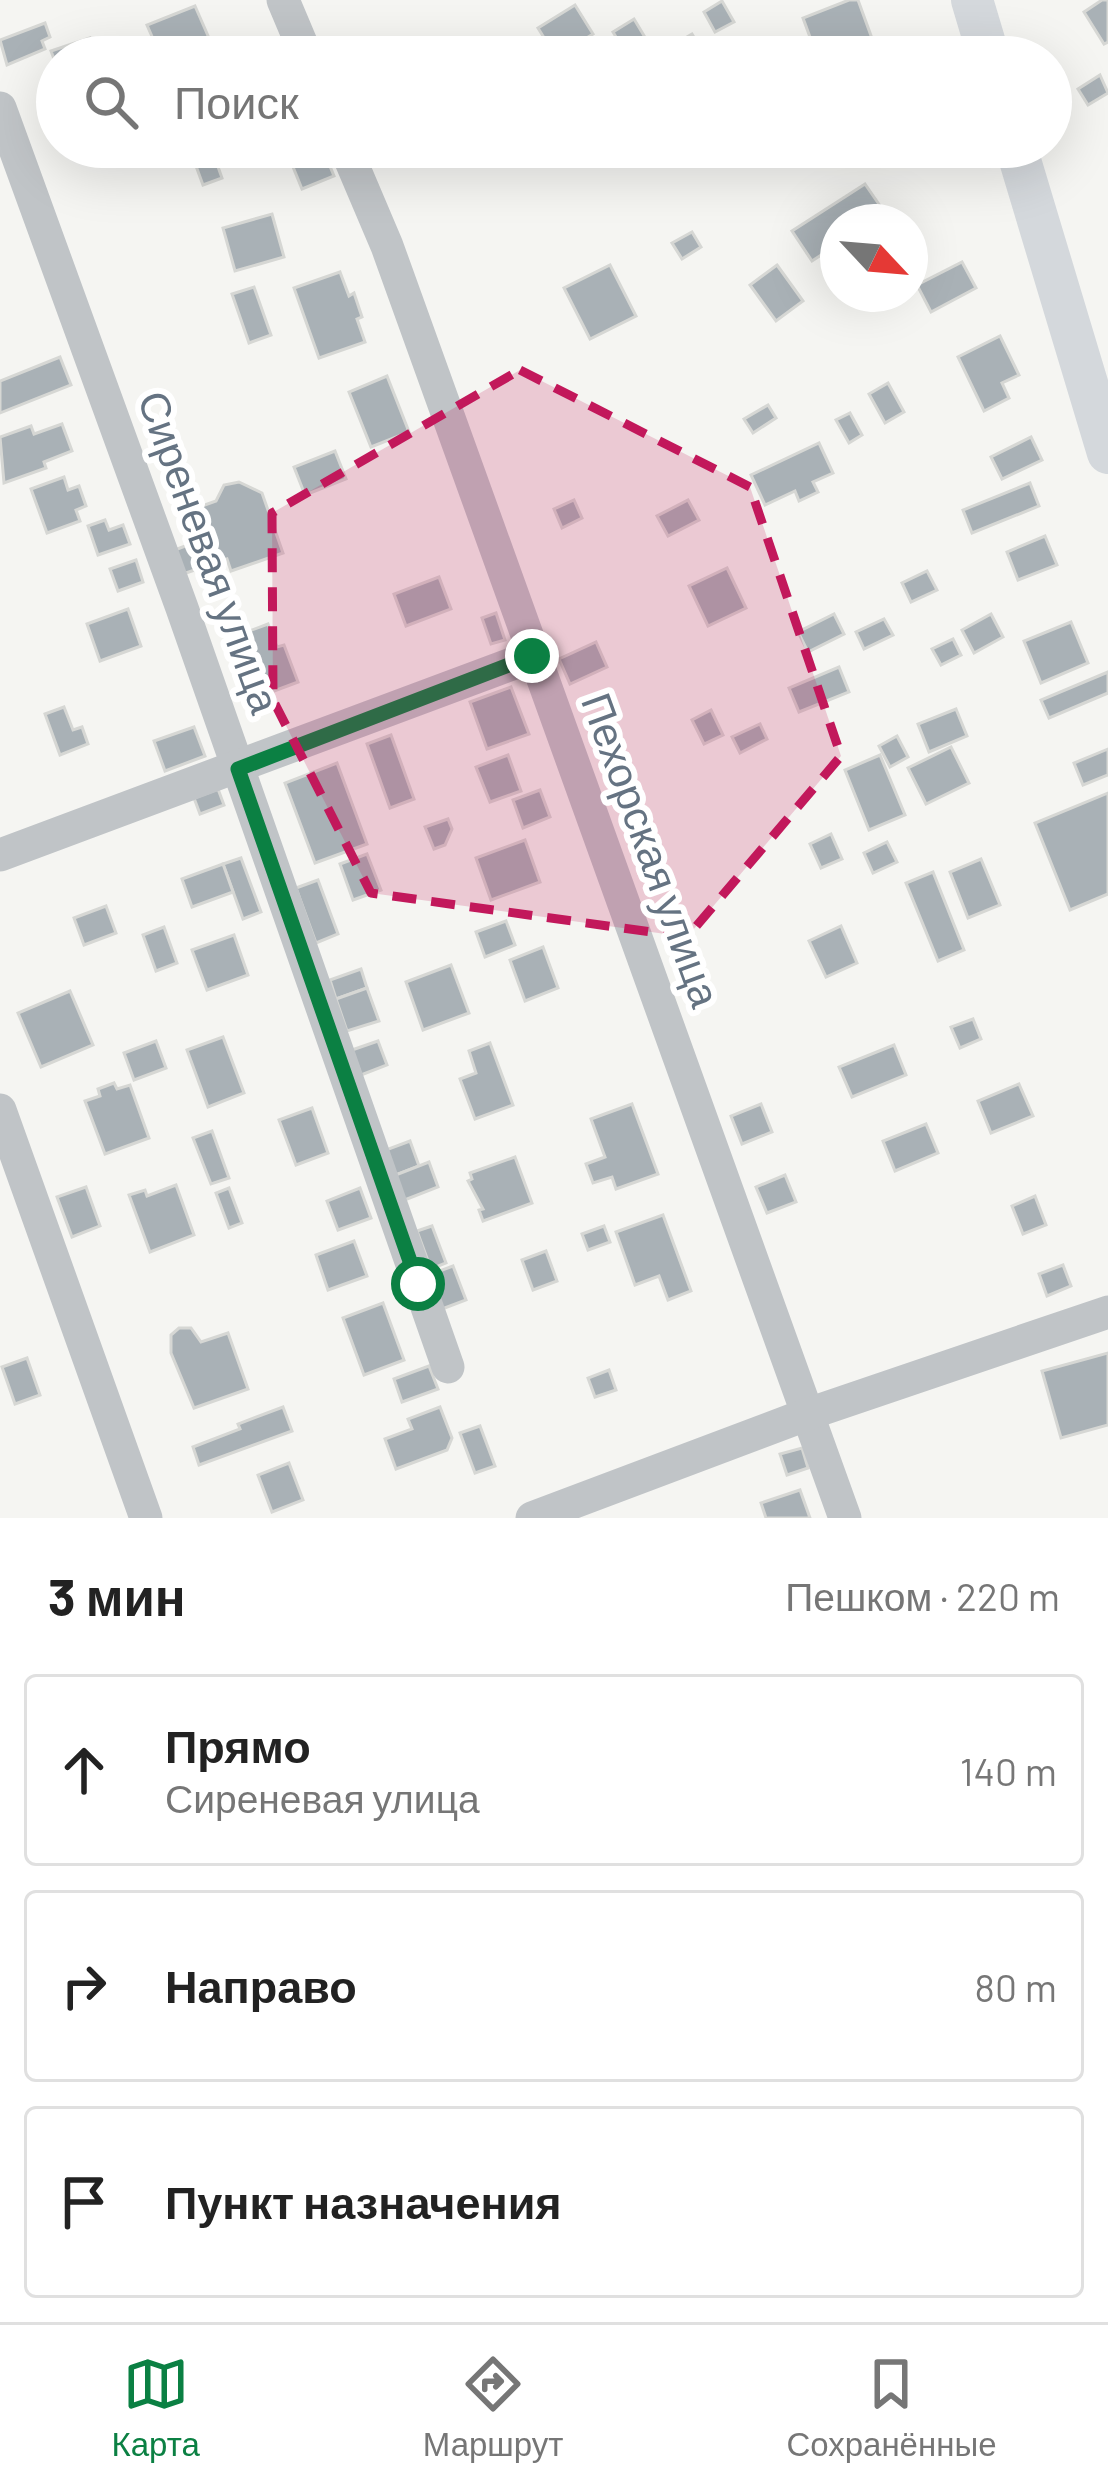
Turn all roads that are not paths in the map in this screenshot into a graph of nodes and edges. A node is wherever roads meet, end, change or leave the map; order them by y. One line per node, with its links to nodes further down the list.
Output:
1 (283, 0): 3 (street)
2 (972, 0): 4 (main road)
3 (298, 36)
4 (983, 36)
5 (0, 108): 10 (street, Сиреневая улица)
6 (354, 168): 9 (street, Пехорская улица)
7 (1022, 168): 8 (main road)
8 (1108, 453)
9 (532, 656): 10 (street); 15 (street, Пехорская улица)
10 (238, 769): 11 (street); 14 (street, Сиреневая улица)
11 (0, 855)
12 (0, 1110): 16 (street)
13 (1108, 1312): 15 (street)
14 (448, 1367)
15 (808, 1414): 17 (street); 18 (street, Пехорская улица)
16 (146, 1518)
17 (532, 1518)
18 (845, 1518)

